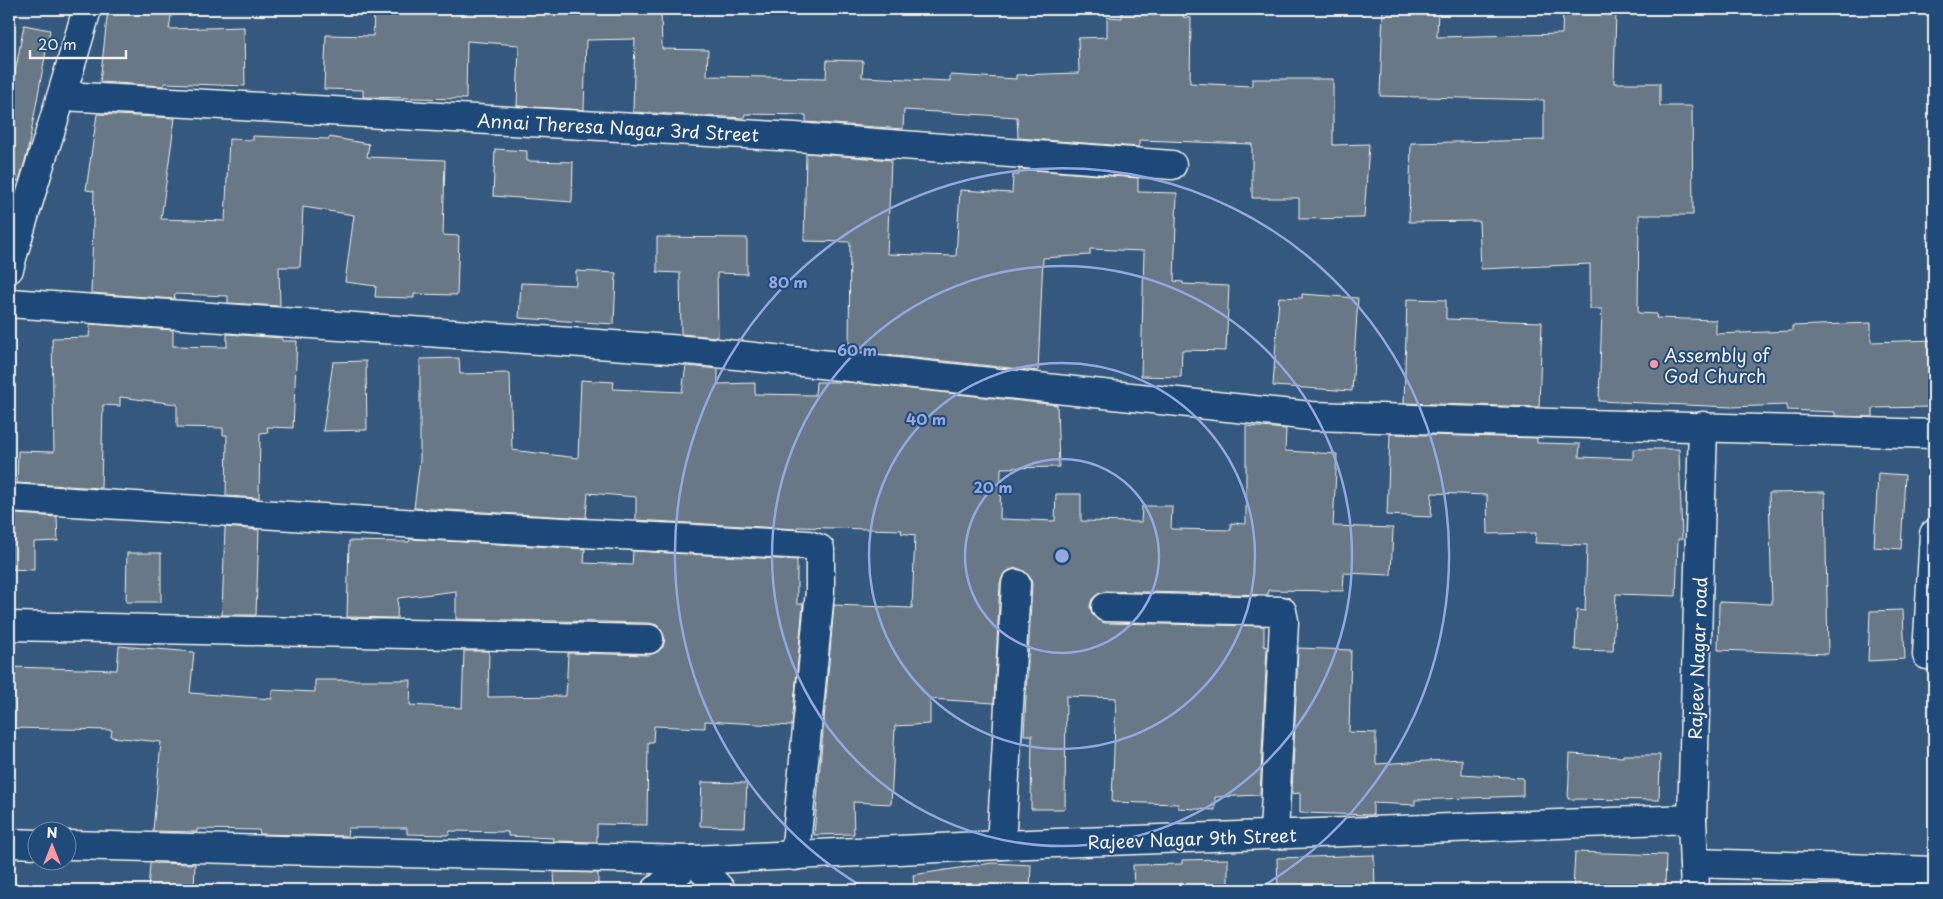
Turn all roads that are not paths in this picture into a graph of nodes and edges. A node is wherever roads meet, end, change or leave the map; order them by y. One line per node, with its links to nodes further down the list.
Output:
1 (87, 9): 2 (street)
2 (63, 96): 3 (street, Annai Theresa Nagar 3rd Street); 4 (street)
3 (1172, 165)
4 (9, 269)
5 (9, 303): 6 (street)
6 (1703, 426): 7 (street); 15 (street, Rajeev Nagar road)
7 (1934, 434)
8 (9, 498): 21 (street)
9 (1934, 534): 14 (street)
10 (1016, 584): 20 (street)
11 (1106, 607): 16 (street)
12 (9, 626): 13 (street)
13 (649, 639)
14 (1927, 655)
15 (1692, 819): 16 (street, Rajeev Nagar 9th Street); 23 (street, Rajeev Nagar road)
16 (1274, 835): 20 (street, Rajeev Nagar 9th Street)
17 (9, 843): 18 (street)
18 (28, 844)
19 (78, 845): 22 (street, Rajeev Nagar 9th Street)
20 (1001, 845): 21 (street, Rajeev Nagar 9th Street)
21 (795, 856): 22 (street, Rajeev Nagar 9th Street)
22 (693, 860): 25 (street); 26 (street)
23 (1694, 863): 24 (street); 27 (street, Rajeev Nagar road)
24 (1934, 871)
25 (656, 890)
26 (721, 890)
27 (1695, 890)

